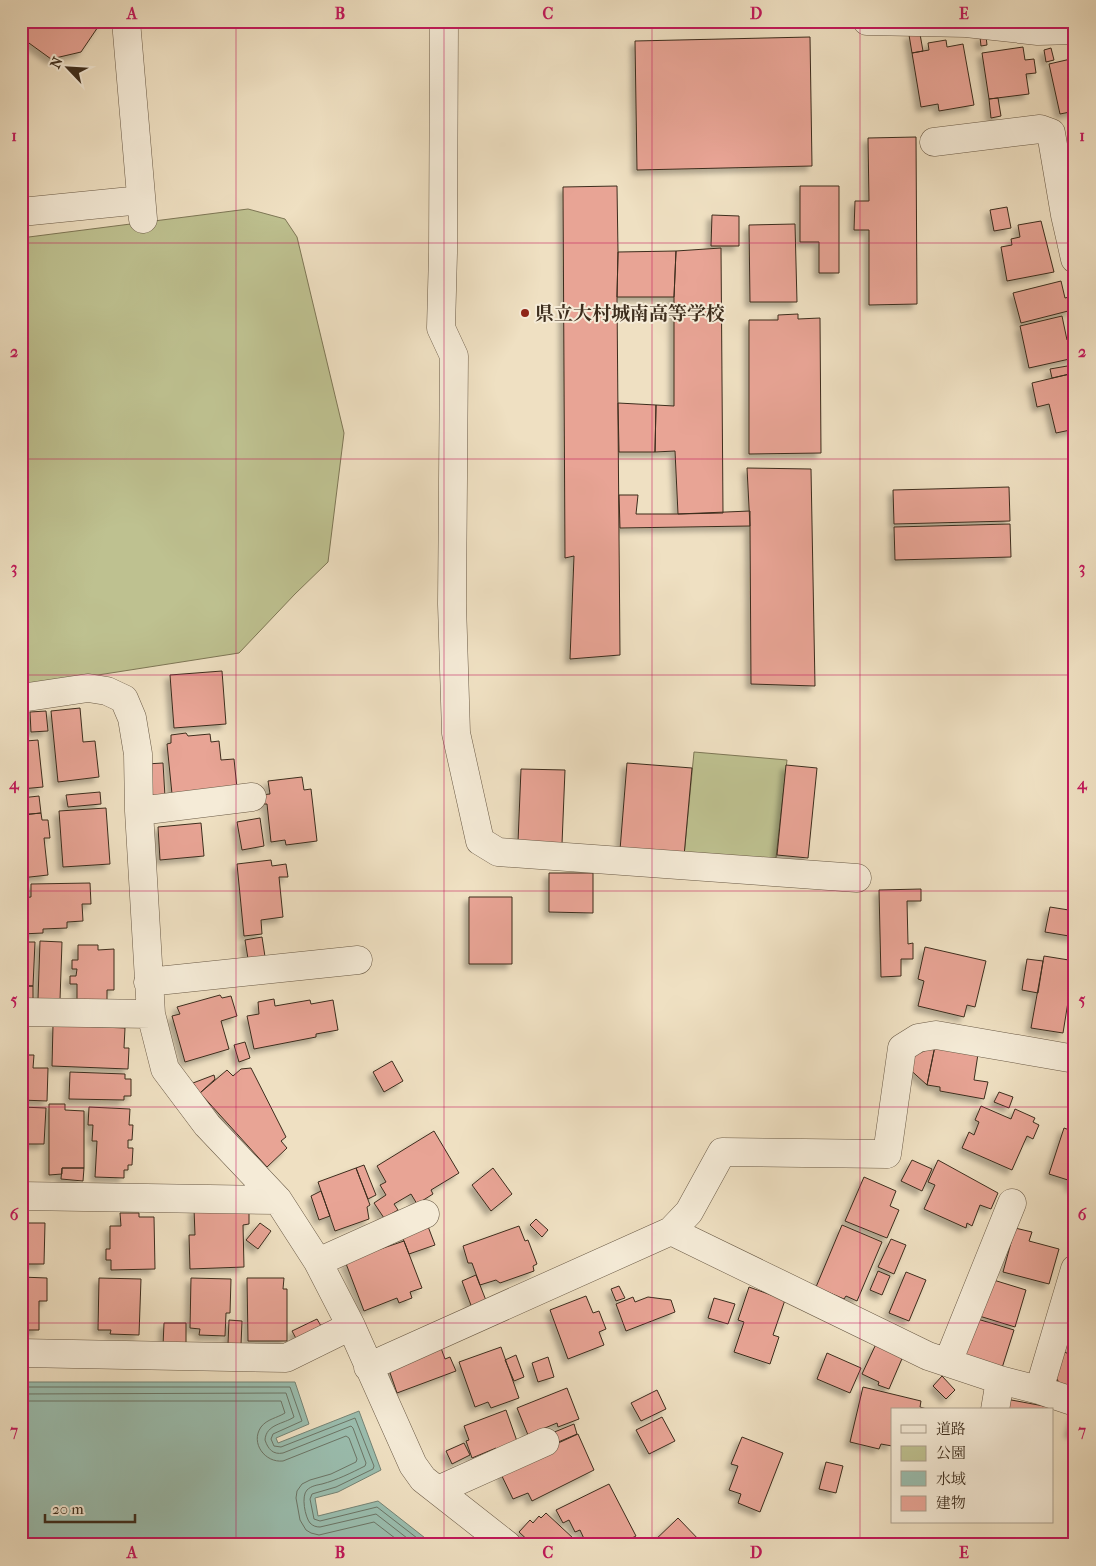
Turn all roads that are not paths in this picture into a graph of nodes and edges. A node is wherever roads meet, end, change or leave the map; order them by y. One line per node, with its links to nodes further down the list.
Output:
1 (126, 21): 6 (street)
2 (444, 21): 12 (street)
3 (868, 21): 4 (street)
4 (1075, 30)
5 (934, 142): 7 (street)
6 (21, 212)
7 (1070, 214): 8 (street)
8 (1075, 259)
9 (21, 698): 11 (street)
10 (252, 797): 11 (street)
11 (138, 811): 14 (street)
12 (857, 878)
13 (358, 960): 14 (street)
14 (148, 982): 16 (street)
15 (21, 1012): 16 (street)
16 (151, 1014): 19 (street)
17 (1075, 1059): 22 (street)
18 (21, 1196): 19 (street)
19 (278, 1200): 23 (street)
20 (1012, 1203): 27 (street)
21 (425, 1214): 23 (street)
22 (671, 1231): 27 (street); 28 (street)
23 (318, 1262): 25 (street)
24 (1075, 1269): 30 (street)
25 (351, 1326): 26 (street); 28 (street)
26 (21, 1353)
27 (948, 1362): 29 (street)
28 (368, 1367): 34 (street)
29 (1000, 1380): 30 (street); 32 (street)
30 (1039, 1390): 31 (street)
31 (1075, 1402)
32 (995, 1408)
33 (545, 1442): 34 (street)
34 (438, 1490): 35 (street)
35 (507, 1545)

